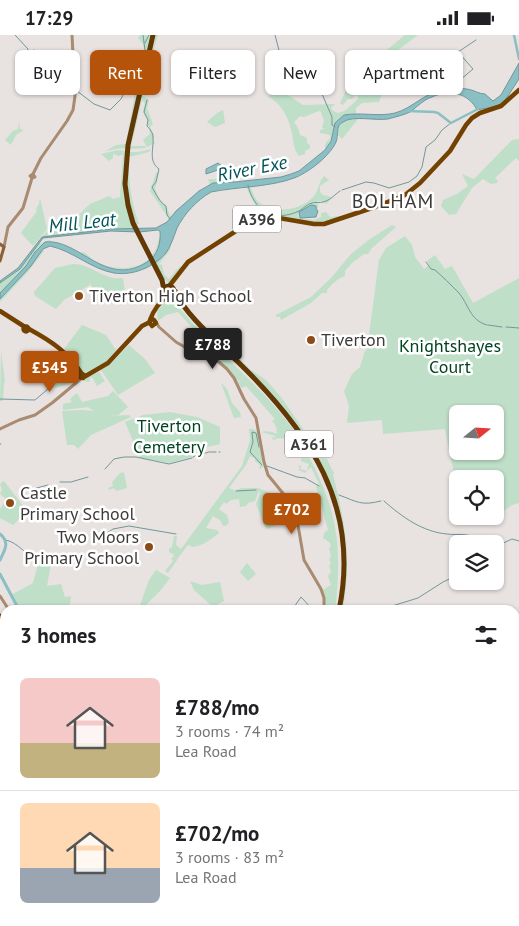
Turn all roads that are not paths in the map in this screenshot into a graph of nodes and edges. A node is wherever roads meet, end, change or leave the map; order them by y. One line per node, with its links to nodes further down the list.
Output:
1 (72, 35): 4 (street)
2 (153, 35): 6 (highway, A361)
3 (519, 90): 6 (main road, A396)
4 (2, 246): 5 (main road)
5 (0, 261)
6 (169, 291): 8 (main road); 12 (highway, A361)
7 (2, 312): 9 (main road)
8 (154, 323): 9 (main road); 11 (street)
9 (82, 376): 10 (street)
10 (0, 429)
11 (324, 605)
12 (339, 605)

